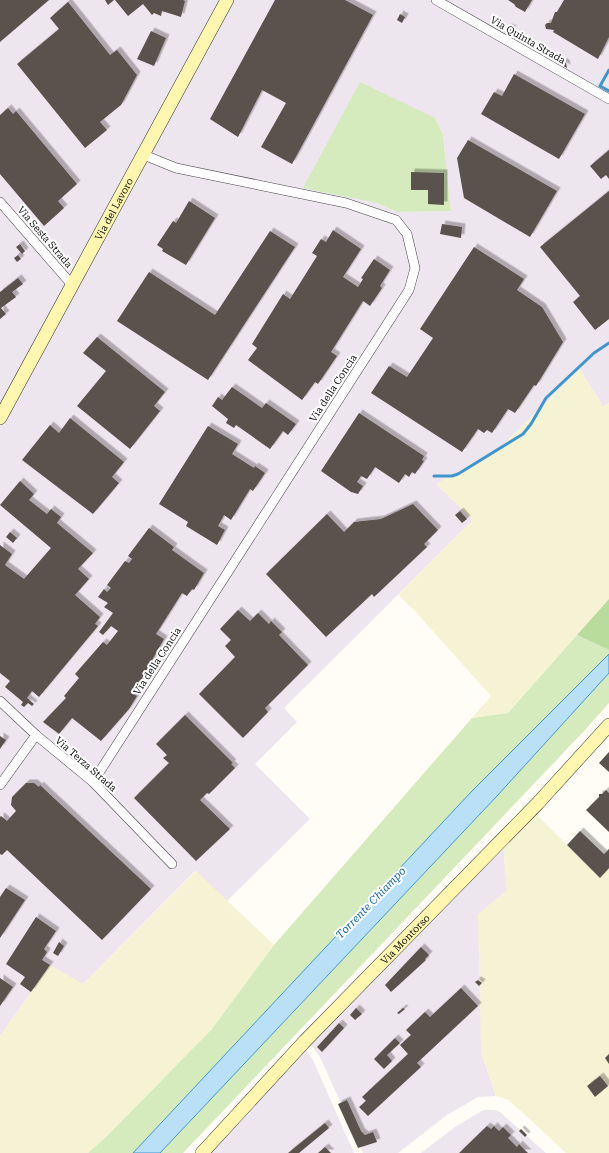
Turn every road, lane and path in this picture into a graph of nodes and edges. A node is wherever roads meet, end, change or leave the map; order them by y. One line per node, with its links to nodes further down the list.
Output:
1 (227, 0): 4 (main road, Via del Lavoro)
2 (436, 0): 3 (street, Via Quinta Strada)
3 (609, 99)
4 (144, 155): 6 (main road, Via del Lavoro); 11 (street, Via della Concia)
5 (0, 202): 6 (street, Via Sesta Strada)
6 (73, 286): 7 (main road, Via del Lavoro)
7 (0, 418)
8 (0, 702): 10 (street, Via Terza Strada)
9 (609, 725): 14 (main road, Via Montorso)
10 (36, 735): 11 (street, Via Terza Strada); 12 (street)
11 (92, 782): 13 (street, Via Terza Strada)
12 (0, 785)
13 (172, 864)
14 (202, 1153)

